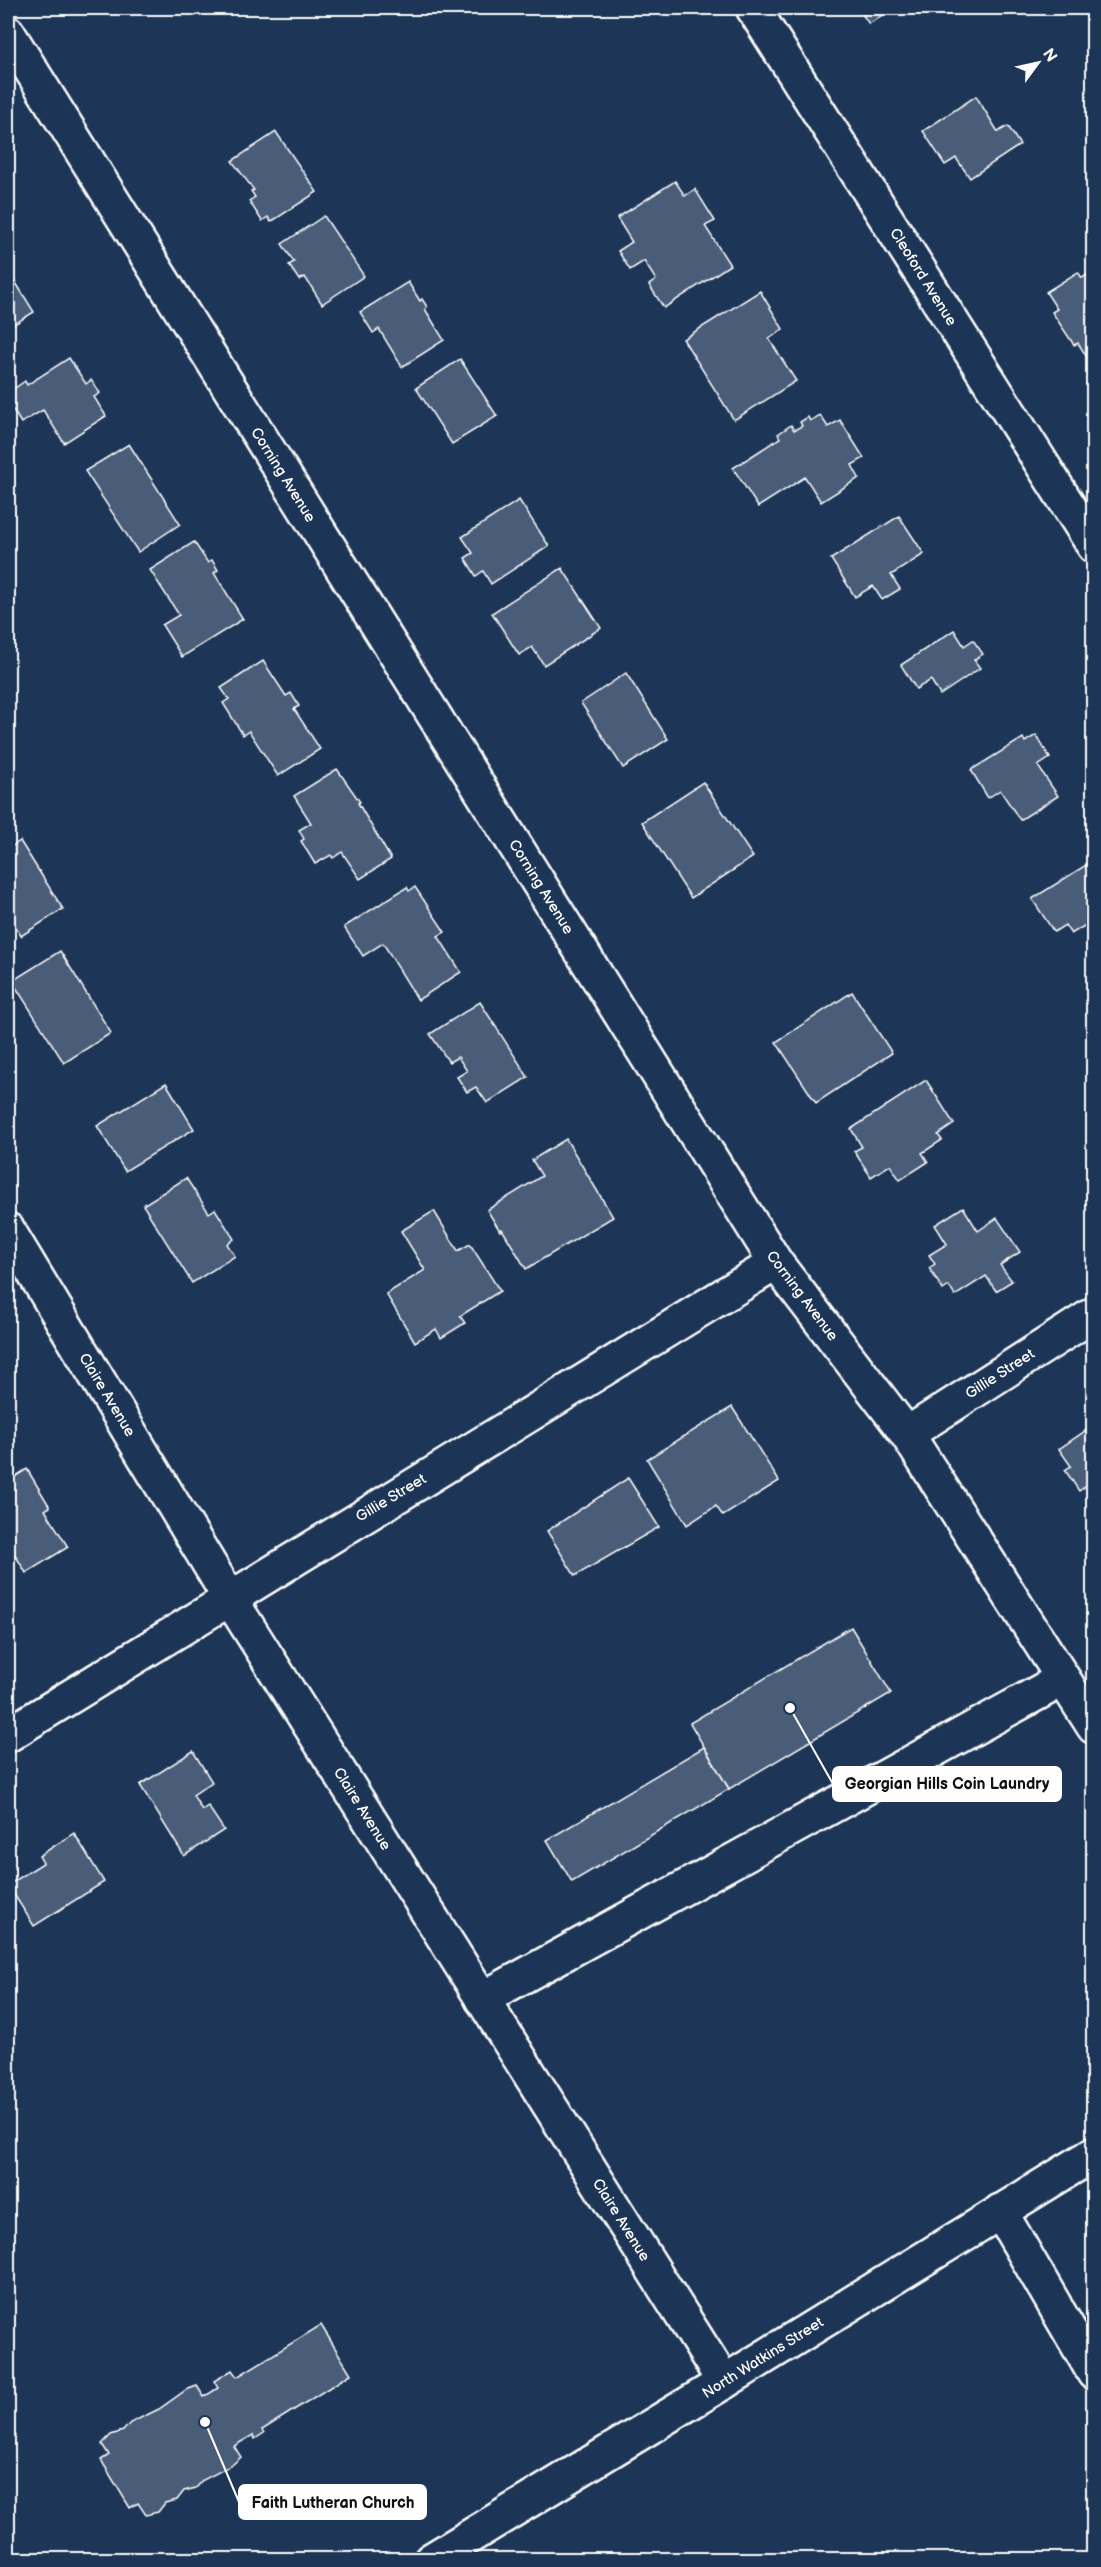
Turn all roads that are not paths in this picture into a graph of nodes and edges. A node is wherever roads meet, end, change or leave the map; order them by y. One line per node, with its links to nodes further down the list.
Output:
1 (753, 8): 3 (street, Cleoford Avenue)
2 (8, 33): 5 (street, Corning Avenue)
3 (1094, 546)
4 (8, 1230): 8 (street, Claire Avenue)
5 (776, 1263): 7 (street, Corning Avenue); 8 (street, Gillie Street)
6 (1094, 1314): 7 (street, Gillie Street)
7 (907, 1434): 9 (street, Corning Avenue)
8 (229, 1597): 11 (street, Gillie Street); 12 (street, Claire Avenue)
9 (1063, 1679): 10 (street, Corning Avenue); 12 (street)
10 (1094, 1727)
11 (8, 1735)
12 (482, 1999): 17 (street, Claire Avenue)
13 (1094, 2154): 14 (street, North Watkins Street)
14 (1000, 2211): 15 (street); 17 (street, North Watkins Street)
15 (1083, 2330): 16 (street)
16 (1094, 2373)
17 (724, 2382): 18 (street, North Watkins Street)
18 (431, 2559)

